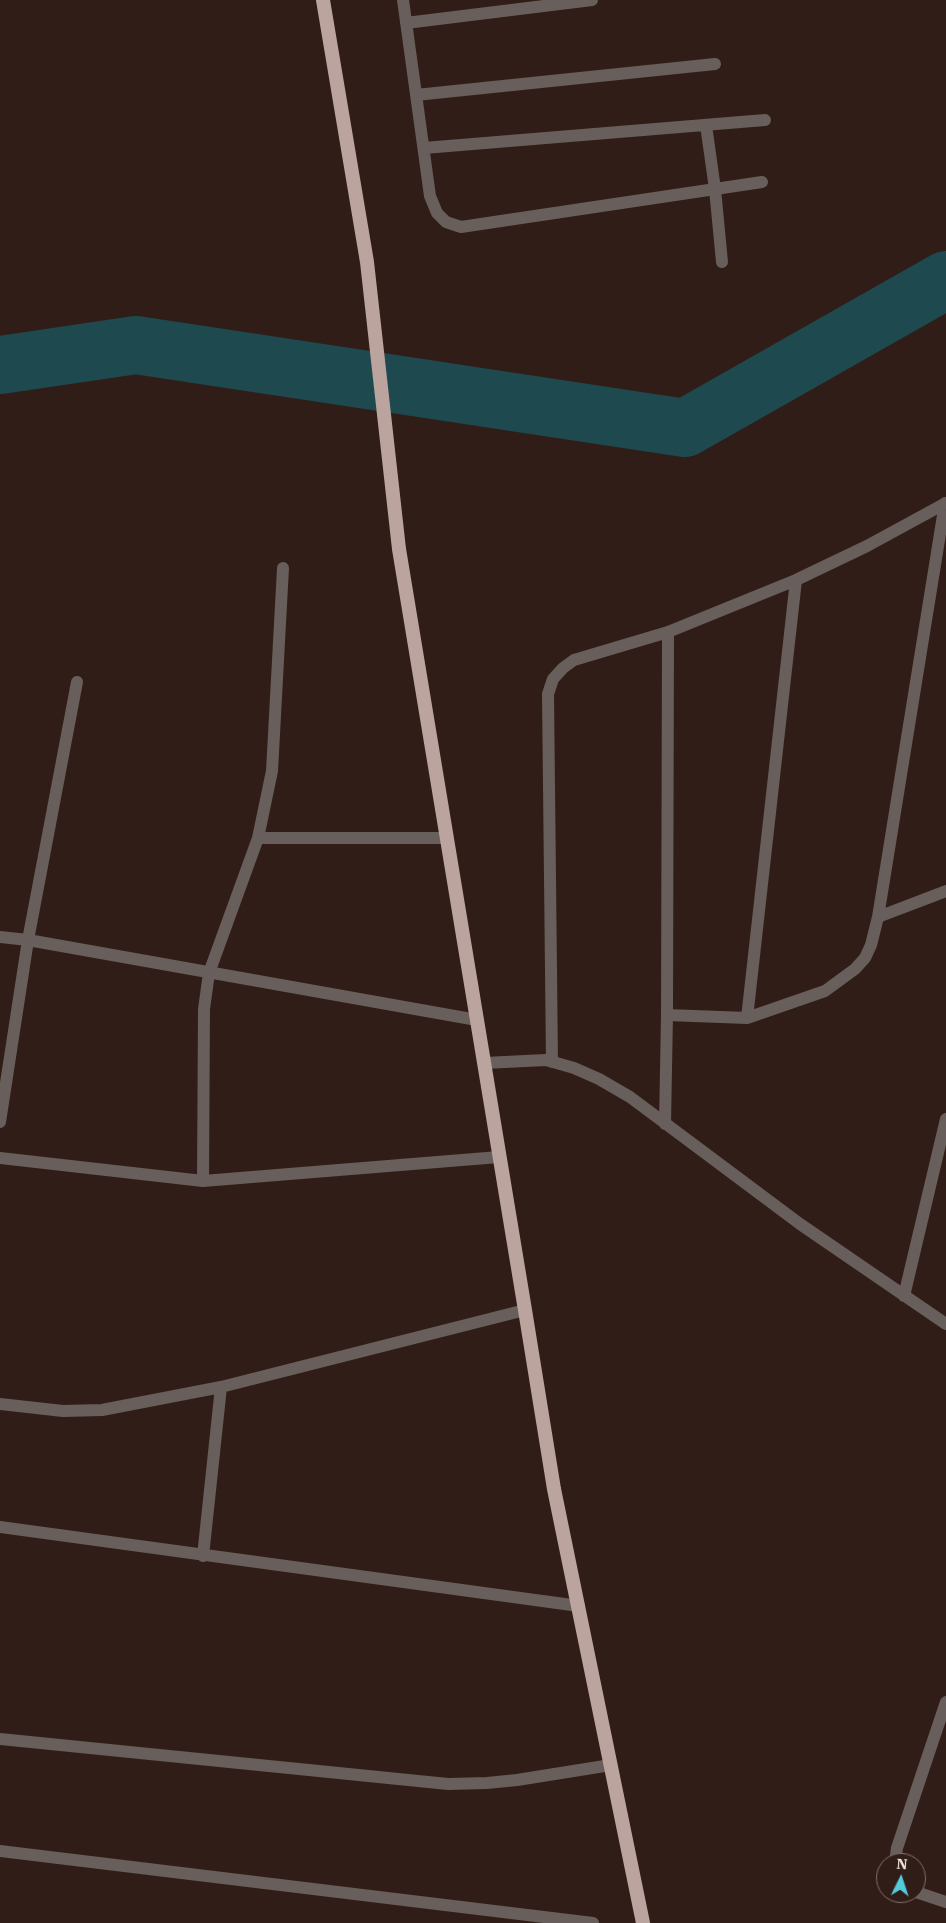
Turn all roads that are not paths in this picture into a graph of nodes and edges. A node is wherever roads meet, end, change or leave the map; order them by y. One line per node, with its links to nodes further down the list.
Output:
1 (323, 0): 19 (highway)
2 (403, 0): 4 (street)
3 (592, 0): 4 (street)
4 (406, 22): 6 (street)
5 (715, 64): 6 (street)
6 (416, 95): 9 (street)
7 (765, 120): 8 (street)
8 (706, 124): 9 (street); 11 (street)
9 (424, 148): 11 (street)
10 (762, 182): 11 (street)
11 (715, 189): 12 (street)
12 (722, 262)
13 (946, 503): 15 (street); 21 (street)
14 (283, 568): 18 (street)
15 (796, 580): 16 (street); 26 (street)
16 (668, 632): 25 (street); 28 (street)
17 (77, 682): 23 (street)
18 (258, 838): 19 (street); 24 (street)
19 (447, 838): 27 (highway)
20 (946, 891): 21 (street)
21 (878, 917): 26 (street)
22 (0, 937): 23 (street)
23 (28, 940): 24 (street); 31 (street)
24 (209, 973): 27 (street); 35 (street)
25 (667, 1015): 26 (street); 32 (street)
26 (747, 1018)
27 (477, 1020): 29 (highway)
28 (552, 1062): 29 (street); 32 (street)
29 (484, 1063): 33 (highway)
30 (946, 1119): 36 (street)
31 (0, 1122)
32 (665, 1124): 36 (street)
33 (500, 1157): 35 (street); 37 (highway)
34 (0, 1158): 35 (street)
35 (202, 1181)
36 (904, 1296): 38 (street)
37 (525, 1310): 39 (street); 43 (highway)
38 (946, 1324)
39 (220, 1387): 40 (street); 42 (street)
40 (0, 1404)
41 (0, 1527): 42 (street)
42 (203, 1556): 43 (street)
43 (579, 1606): 46 (highway)
44 (946, 1702): 48 (street)
45 (0, 1738): 46 (street)
46 (611, 1765): 52 (highway)
47 (0, 1851): 51 (street)
48 (896, 1853)
49 (926, 1895): 50 (street)
50 (946, 1902)
51 (593, 1923)
52 (643, 1923)

